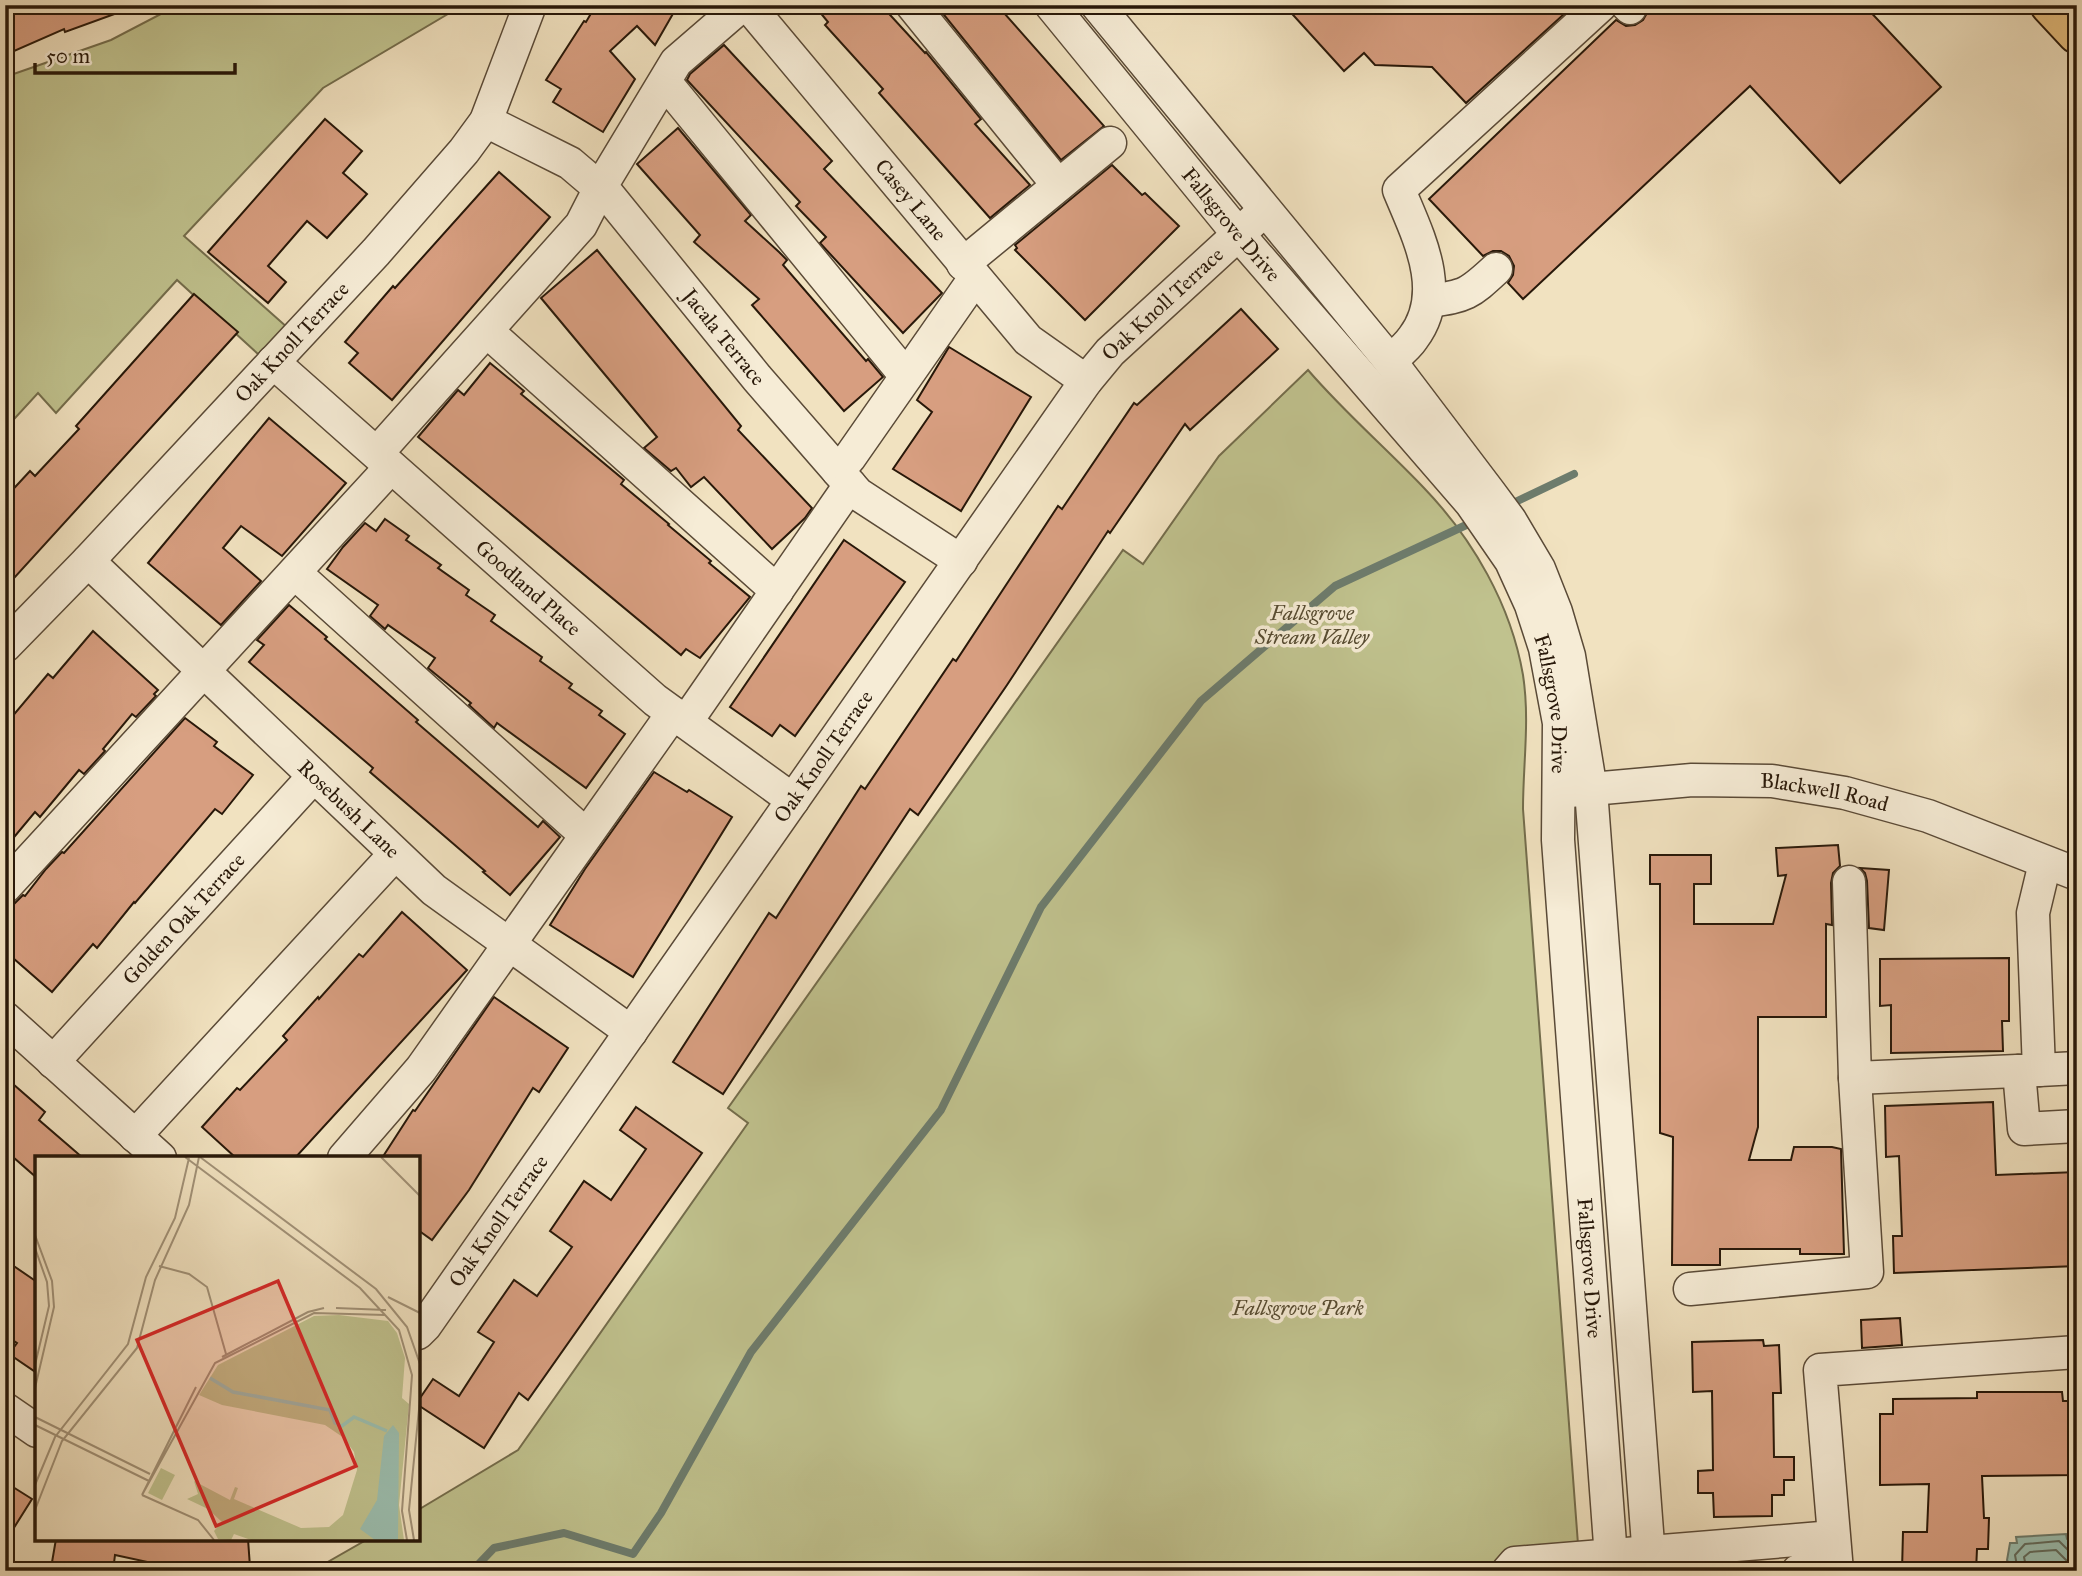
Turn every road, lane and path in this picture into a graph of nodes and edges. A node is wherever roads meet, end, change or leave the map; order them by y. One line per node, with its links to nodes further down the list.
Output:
1 (530, 5): 11 (street, Oak Knoll Terrace)
2 (742, 5): 10 (street)
3 (748, 5): 18 (street, Casey Lane)
4 (912, 5): 13 (street)
5 (1051, 5): 16 (street, Fallsgrove Drive)
6 (1097, 5): 15 (street, Fallsgrove Drive)
7 (2050, 5): 9 (main road)
8 (1619, 6): 19 (street)
9 (2077, 34)
10 (665, 82): 14 (street); 23 (street)
11 (486, 121): 14 (street, Jacala Terrace); 22 (street, Oak Knoll Terrace)
12 (1110, 143): 13 (street)
13 (1058, 185): 18 (street)
14 (600, 188): 20 (street); 26 (street, Jacala Terrace)
15 (1265, 209): 16 (street, Oak Knoll Terrace); 21 (street, Fallsgrove Drive)
16 (1239, 235): 24 (street, Oak Knoll Terrace); 27 (street, Fallsgrove Drive)
17 (1496, 269): 19 (street)
18 (969, 271): 23 (street); 24 (street, Casey Lane)
19 (1430, 301): 21 (street)
20 (488, 332): 25 (street); 32 (street)
21 (1390, 361): 27 (street, Fallsgrove Drive)
22 (273, 362): 25 (street, Goodland Place); 29 (street, Oak Knoll Terrace)
23 (906, 376): 26 (street)
24 (1086, 381): 30 (street, Oak Knoll Terrace)
25 (384, 460): 31 (street); 35 (street, Goodland Place)
26 (844, 478): 30 (street, Jacala Terrace); 32 (street)
27 (1480, 498): 28 (street, Fallsgrove Drive)
28 (1501, 526): 37 (street, Fallsgrove Drive); 38 (street, Fallsgrove Drive)
29 (88, 561): 33 (street, Oak Knoll Terrace); 34 (street, Rosebush Lane)
30 (961, 561): 39 (street, Oak Knoll Terrace)
31 (295, 573): 34 (street); 40 (street)
32 (777, 591): 35 (street)
33 (5, 646)
34 (204, 670): 36 (street, Rosebush Lane); 45 (street)
35 (679, 718): 39 (street, Goodland Place); 40 (street)
36 (314, 776): 41 (street, Rosebush Lane); 49 (street, Golden Oak Terrace)
37 (1591, 790): 38 (street, Blackwell Road); 42 (street, Blackwell Road); 63 (street, Fallsgrove Drive)
38 (1559, 791): 64 (street, Fallsgrove Drive)
39 (793, 800): 48 (street, Oak Knoll Terrace)
40 (586, 835): 46 (street)
41 (396, 853): 46 (street, Rosebush Lane); 54 (street)
42 (2045, 863): 43 (street, Blackwell Road); 51 (street)
43 (2077, 874)
44 (1849, 882): 52 (street)
45 (5, 887)
46 (509, 944): 48 (street, Rosebush Lane); 56 (street)
47 (5, 1018): 49 (street)
48 (631, 1032): 58 (street, Oak Knoll Terrace)
49 (53, 1062): 54 (street)
50 (2077, 1068): 51 (street)
51 (2029, 1071): 52 (street); 53 (street)
52 (1855, 1078): 57 (street)
53 (2077, 1126)
54 (135, 1136): 55 (street)
55 (158, 1156)
56 (346, 1156)
57 (1690, 1289)
58 (420, 1331)
59 (2077, 1352): 62 (street)
60 (5, 1409): 61 (street)
61 (35, 1430)
62 (1835, 1559): 63 (street); 66 (street)
63 (1649, 1561): 64 (street)
64 (1611, 1562): 65 (street)
65 (1508, 1571)
66 (1797, 1571)

